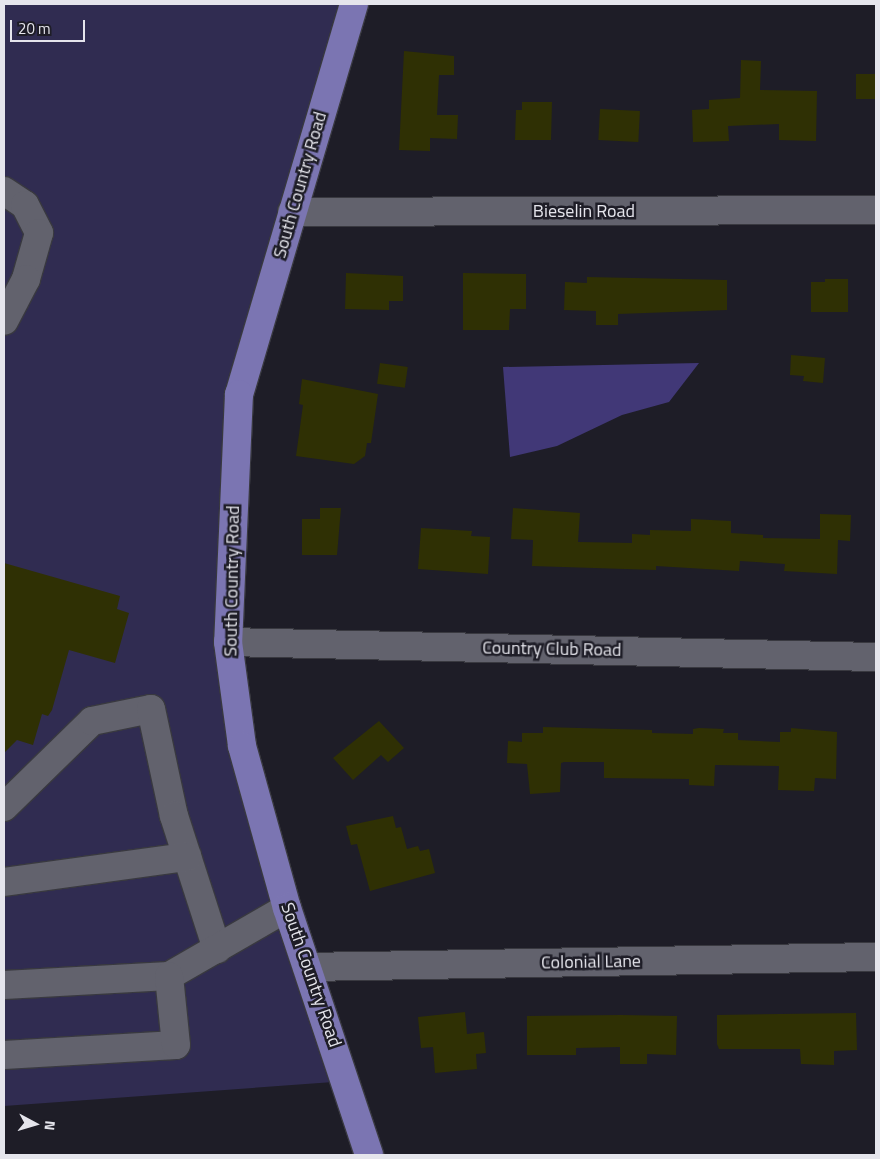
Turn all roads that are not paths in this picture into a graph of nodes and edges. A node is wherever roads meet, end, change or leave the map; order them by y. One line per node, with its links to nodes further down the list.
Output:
1 (354, 4): 4 (main road, South Country Road)
2 (4, 191): 5 (street)
3 (876, 210): 4 (street, Bieselin Road)
4 (292, 212): 6 (main road, South Country Road)
5 (4, 321)
6 (228, 642): 7 (street, Country Club Road); 11 (main road, South Country Road)
7 (876, 657)
8 (4, 807): 9 (street)
9 (187, 857): 10 (street); 12 (street)
10 (4, 882)
11 (287, 908): 12 (street); 14 (main road, South Country Road)
12 (217, 949): 15 (street)
13 (876, 957): 14 (street, Colonial Lane)
14 (307, 967): 18 (main road, South Country Road)
15 (169, 976): 16 (street); 17 (street)
16 (4, 985)
17 (4, 1055)
18 (369, 1155)

